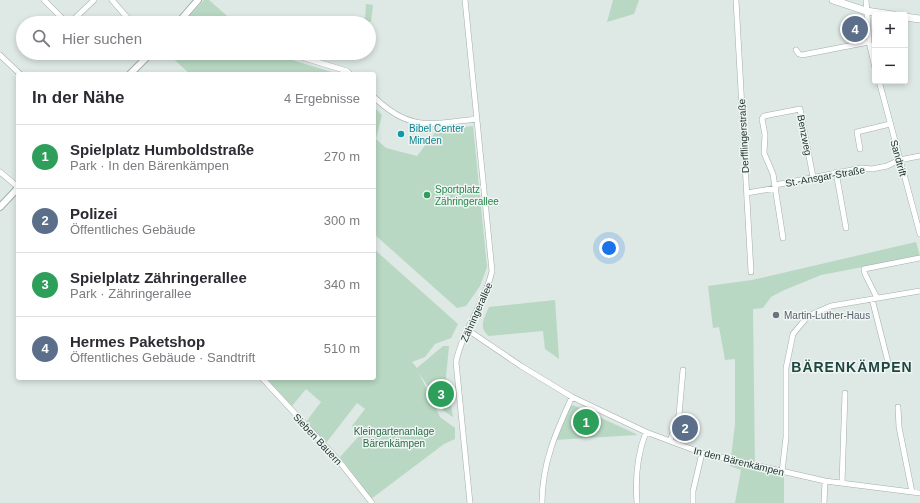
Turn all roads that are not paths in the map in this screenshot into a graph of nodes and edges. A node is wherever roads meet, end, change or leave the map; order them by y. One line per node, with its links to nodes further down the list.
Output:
1 (44, 0): 11 (street)
2 (94, 0): 12 (street)
3 (112, 0): 13 (street)
4 (198, 0): 14 (street)
5 (465, 0): 28 (street, Zähringerallee)
6 (736, 0): 39 (street, Derfflingerstraße)
7 (832, 0): 9 (main road)
8 (866, 0): 9 (street)
9 (866, 11): 10 (main road); 17 (street)
10 (873, 12)
11 (60, 16)
12 (77, 16)
13 (126, 16)
14 (184, 16)
15 (908, 17): 16 (main road)
16 (920, 19)
17 (869, 42): 18 (street); 20 (street)
18 (796, 50)
19 (0, 55): 23 (street)
20 (872, 55)
21 (144, 60): 24 (street)
22 (311, 60): 25 (street)
23 (18, 72)
24 (132, 72)
25 (348, 72)
26 (879, 84): 29 (street, Sandtrift)
27 (376, 99): 28 (street)
28 (477, 118): 48 (street, Zähringerallee)
29 (890, 124): 30 (street); 32 (street, Sandtrift)
30 (860, 149)
31 (920, 156): 32 (street, St.-Ansgar-Straße)
32 (899, 160): 34 (street, St.-Ansgar-Straße); 42 (street, Sandtrift)
33 (0, 172): 36 (street)
34 (836, 172): 35 (street, St.-Ansgar-Straße); 41 (street)
35 (814, 177): 37 (street, St.-Ansgar-Straße); 37 (street, Benzweg)
36 (16, 186)
37 (775, 186): 39 (street, St.-Ansgar-Straße); 43 (street)
38 (16, 190): 40 (street)
39 (747, 193): 45 (street, Derfflingerstraße)
40 (0, 207)
41 (846, 228)
42 (920, 234)
43 (783, 238)
44 (920, 258): 47 (street)
45 (751, 272)
46 (920, 291): 47 (street)
47 (874, 298): 49 (street); 58 (street)
48 (468, 330): 53 (street, In den Bärenkämpen); 64 (street, Zähringerallee)
49 (888, 362)
50 (683, 370): 56 (street)
51 (264, 380): 63 (street, Sieben Bauern)
52 (845, 393): 60 (street)
53 (572, 397): 55 (street, In den Bärenkämpen); 65 (street)
54 (898, 407): 61 (street)
55 (646, 432): 56 (street, In den Bärenkämpen); 66 (street)
56 (670, 441): 57 (street, In den Bärenkämpen)
57 (702, 453): 58 (street, In den Bärenkämpen); 67 (street)
58 (782, 472): 59 (street, In den Bärenkämpen)
59 (825, 481): 60 (street, In den Bärenkämpen); 68 (street)
60 (842, 483): 61 (street, In den Bärenkämpen)
61 (912, 492): 62 (street, In den Bärenkämpen)
62 (920, 493)
63 (372, 503)
64 (470, 503)
65 (542, 503)
66 (637, 503)
67 (693, 503)
68 (824, 503)

